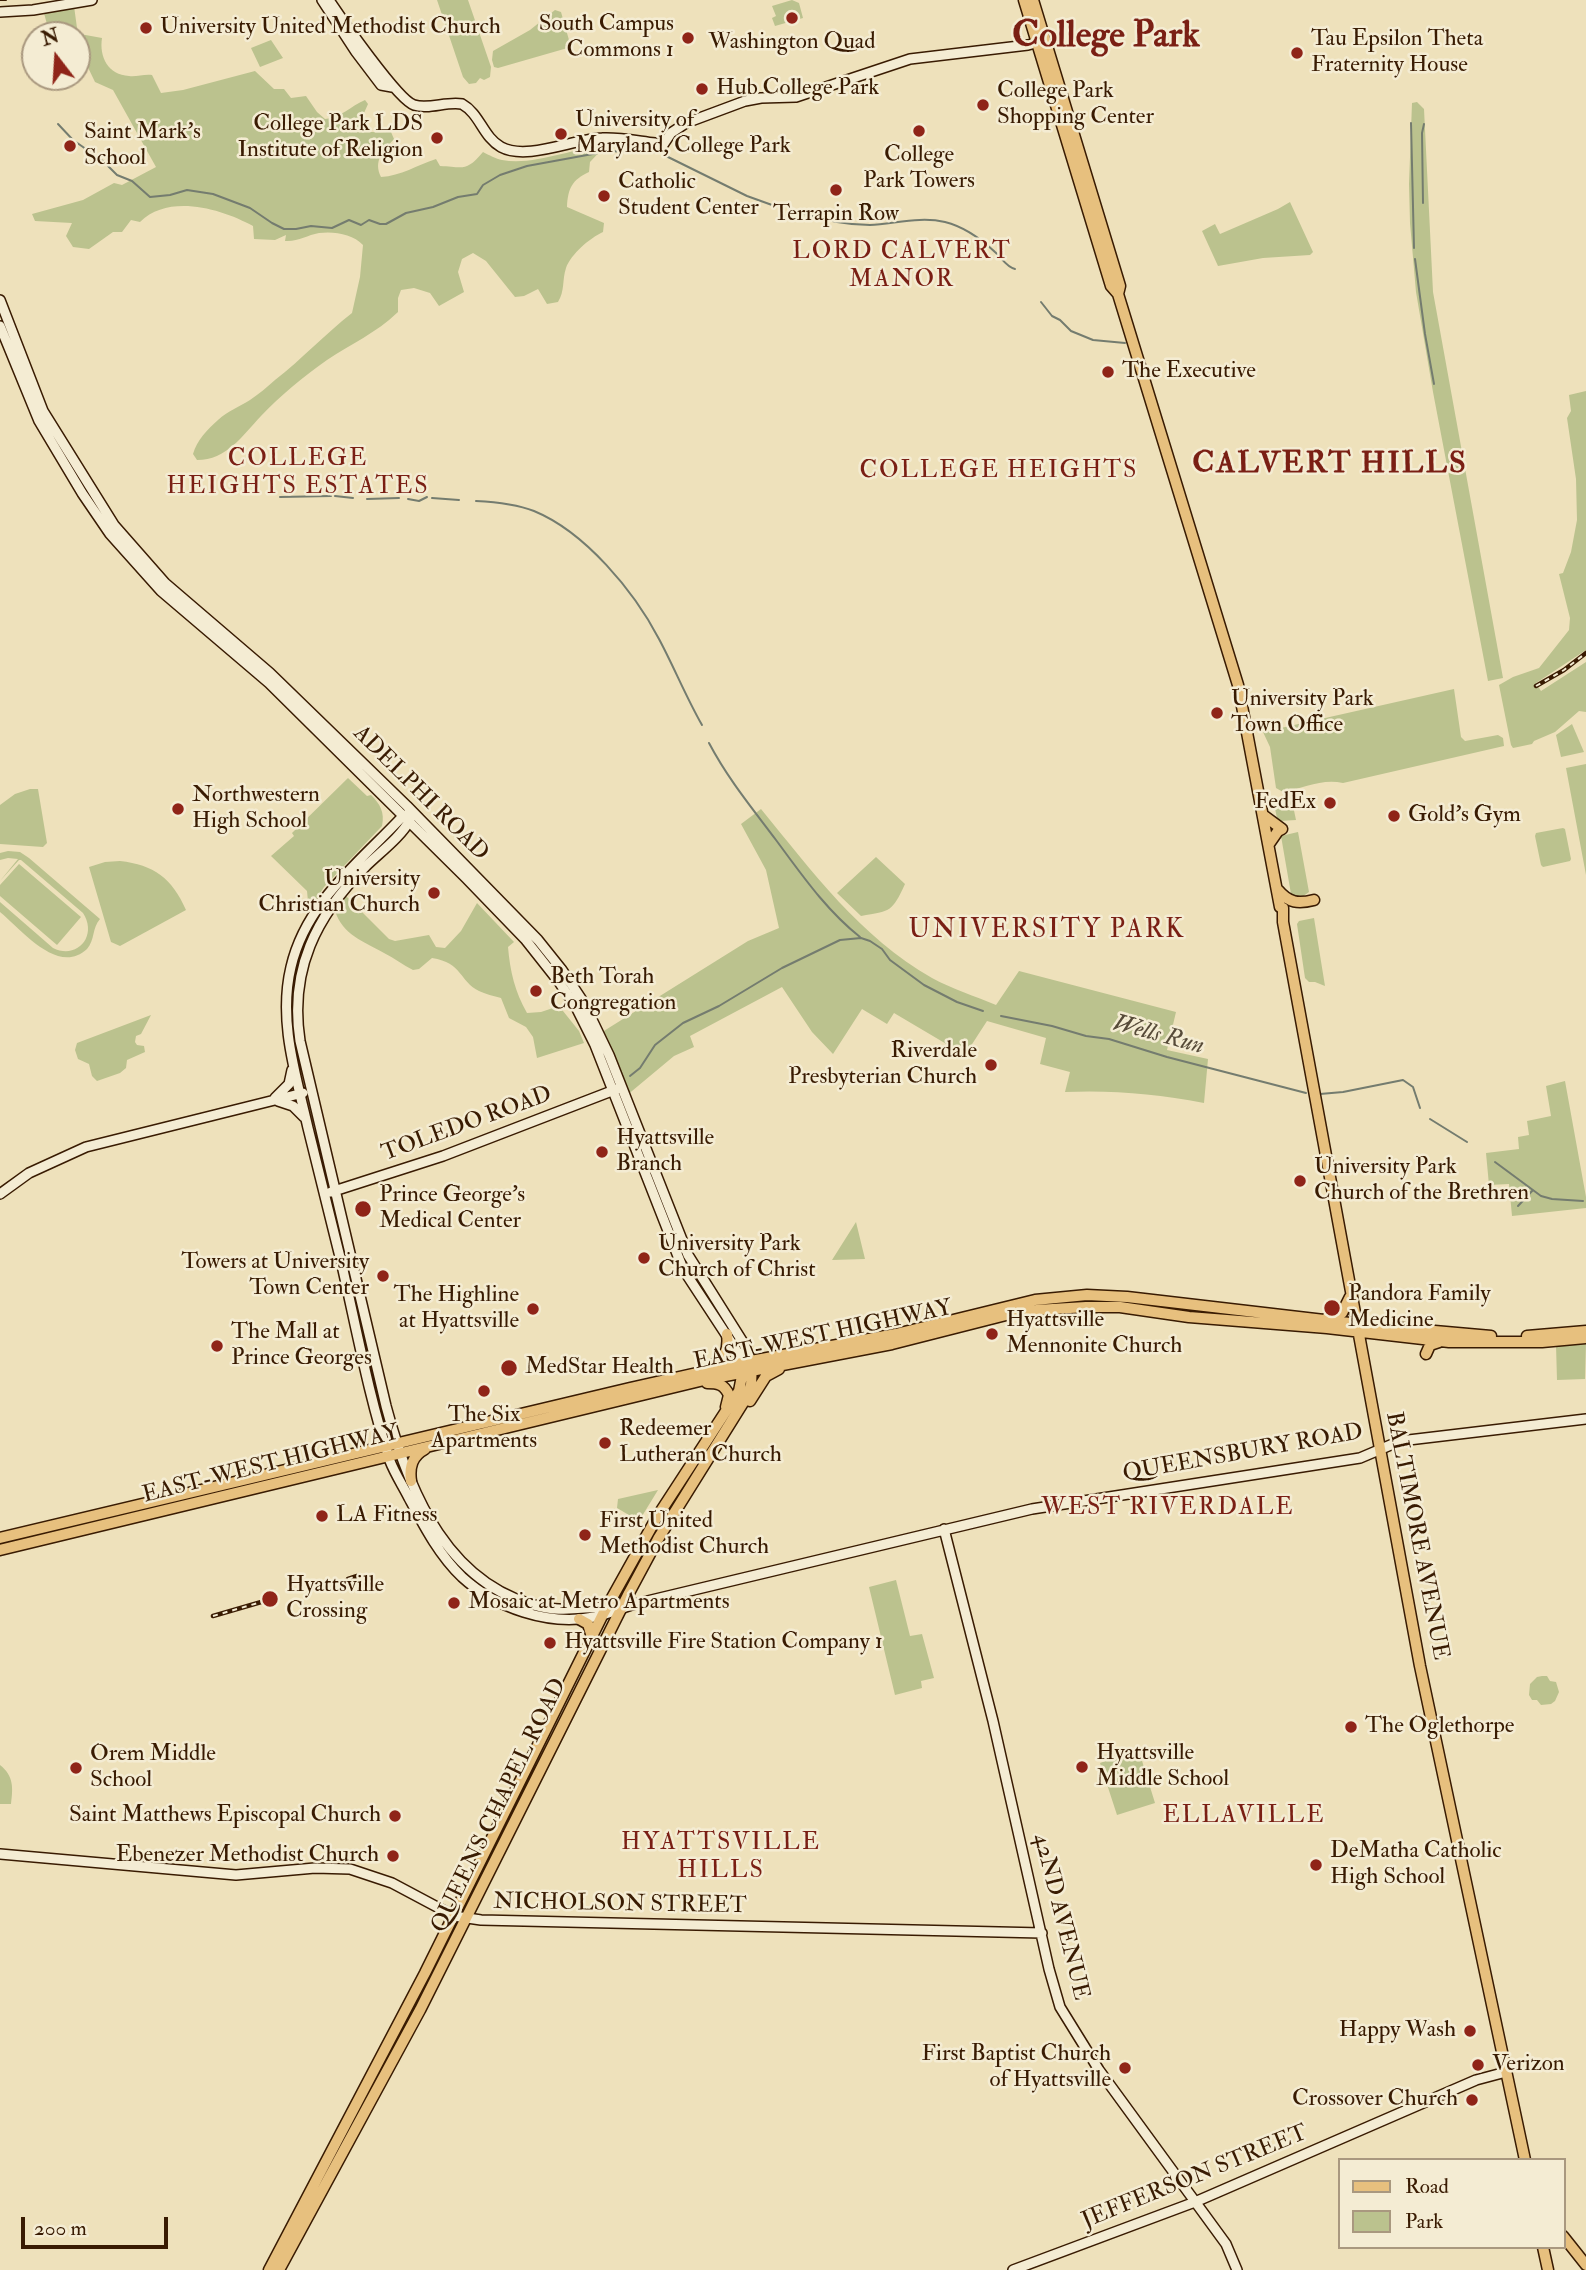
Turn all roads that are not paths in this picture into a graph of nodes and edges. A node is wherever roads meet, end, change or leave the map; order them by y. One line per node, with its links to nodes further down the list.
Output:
1 (92, 0): 6 (street)
2 (322, 0): 8 (street)
3 (329, 0): 8 (street)
4 (1024, 0): 7 (main road, BALTIMORE AVENUE)
5 (1033, 0): 7 (main road, BALTIMORE AVENUE)
6 (0, 12)
7 (1042, 41): 8 (street); 13 (main road, BALTIMORE AVENUE)
8 (392, 87)
9 (0, 300): 12 (street, ADELPHI ROAD)
10 (0, 326): 11 (street, ADELPHI ROAD)
11 (388, 802): 14 (street, ADELPHI ROAD); 15 (street)
12 (412, 812): 14 (street); 20 (street, ADELPHI ROAD)
13 (1263, 815): 16 (main road, BALTIMORE AVENUE); 16 (main road)
14 (406, 820): 15 (street); 20 (street, ADELPHI ROAD); 21 (street)
15 (386, 834): 19 (street)
16 (1269, 844): 17 (main road, BALTIMORE AVENUE)
17 (1278, 890): 18 (main road); 28 (main road, BALTIMORE AVENUE)
18 (1314, 900)
19 (292, 1061): 22 (street); 23 (street)
20 (618, 1088): 25 (street, TOLEDO ROAD); 32 (street, ADELPHI ROAD); 37 (street, ADELPHI ROAD)
21 (311, 1091): 22 (street); 25 (street)
22 (300, 1094): 23 (street); 24 (street)
23 (273, 1100): 24 (street); 26 (street)
24 (307, 1120): 27 (street)
25 (335, 1191): 27 (street, TOLEDO ROAD); 47 (street)
26 (0, 1194)
27 (324, 1194): 47 (street)
28 (1350, 1294): 29 (main road); 30 (main road, BALTIMORE AVENUE)
29 (1318, 1319): 30 (main road, EAST-WEST HIGHWAY); 37 (main road, EAST-WEST HIGHWAY)
30 (1357, 1328): 31 (main road, EAST-WEST HIGHWAY); 33 (main road, EAST-WEST HIGHWAY); 35 (main road, BALTIMORE AVENUE); 36 (main road, EAST-WEST HIGHWAY)
31 (1586, 1331)
32 (727, 1334): 37 (street, ADELPHI ROAD); 38 (main road)
33 (1386, 1335): 34 (main road, EAST-WEST HIGHWAY); 35 (main road)
34 (1586, 1338)
35 (1363, 1357): 46 (main road, BALTIMORE AVENUE)
36 (812, 1359): 37 (main road, EAST-WEST HIGHWAY); 43 (main road)
37 (748, 1366): 38 (main road, EAST-WEST HIGHWAY); 40 (main road, EAST-WEST HIGHWAY); 43 (main road, QUEENS CHAPEL ROAD); 44 (main road, QUEENS CHAPEL ROAD)
38 (659, 1382): 39 (main road, EAST-WEST HIGHWAY)
39 (630, 1388): 41 (main road); 47 (main road, EAST-WEST HIGHWAY)
40 (648, 1394): 41 (main road, EAST-WEST HIGHWAY); 44 (main road)
41 (577, 1412): 45 (main road, EAST-WEST HIGHWAY)
42 (1586, 1419): 46 (street, QUEENSBURY ROAD)
43 (731, 1422): 53 (main road, QUEENS CHAPEL ROAD)
44 (707, 1441): 54 (main road, QUEENS CHAPEL ROAD)
45 (430, 1447): 47 (main road, EAST-WEST HIGHWAY); 48 (main road)
46 (1380, 1448): 49 (street, QUEENSBURY ROAD); 64 (main road, BALTIMORE AVENUE)
47 (392, 1450): 48 (street); 50 (main road, EAST-WEST HIGHWAY); 51 (main road, EAST-WEST HIGHWAY); 55 (street)
48 (411, 1481): 52 (street)
49 (944, 1530): 53 (street, QUEENSBURY ROAD); 63 (street, 42ND AVENUE)
50 (3, 1537)
51 (0, 1550)
52 (531, 1604): 54 (street); 55 (street)
53 (622, 1608): 54 (street, QUEENSBURY ROAD); 59 (main road, QUEENS CHAPEL ROAD)
54 (606, 1610): 56 (street); 57 (main road, QUEENS CHAPEL ROAD)
55 (541, 1616): 56 (street)
56 (579, 1619): 57 (main road)
57 (592, 1637): 58 (main road, QUEENS CHAPEL ROAD)
58 (554, 1712): 59 (main road); 61 (main road, QUEENS CHAPEL ROAD)
59 (556, 1736): 62 (main road, QUEENS CHAPEL ROAD)
60 (0, 1854): 61 (street, NICHOLSON STREET)
61 (454, 1916): 62 (street, NICHOLSON STREET); 70 (main road, QUEENS CHAPEL ROAD)
62 (466, 1918): 63 (street, NICHOLSON STREET); 71 (main road, QUEENS CHAPEL ROAD)
63 (1042, 1933): 66 (street, 42ND AVENUE)
64 (1506, 2072): 65 (main road, BALTIMORE AVENUE); 66 (street, JEFFERSON STREET)
65 (1525, 2158)
66 (1195, 2202): 72 (street, JEFFERSON STREET); 73 (street, 42ND AVENUE)
67 (1565, 2237): 69 (main road)
68 (1543, 2249): 74 (main road)
69 (1586, 2266)
70 (269, 2270)
71 (279, 2270)
72 (1013, 2270)
73 (1237, 2270)
74 (1548, 2270)

